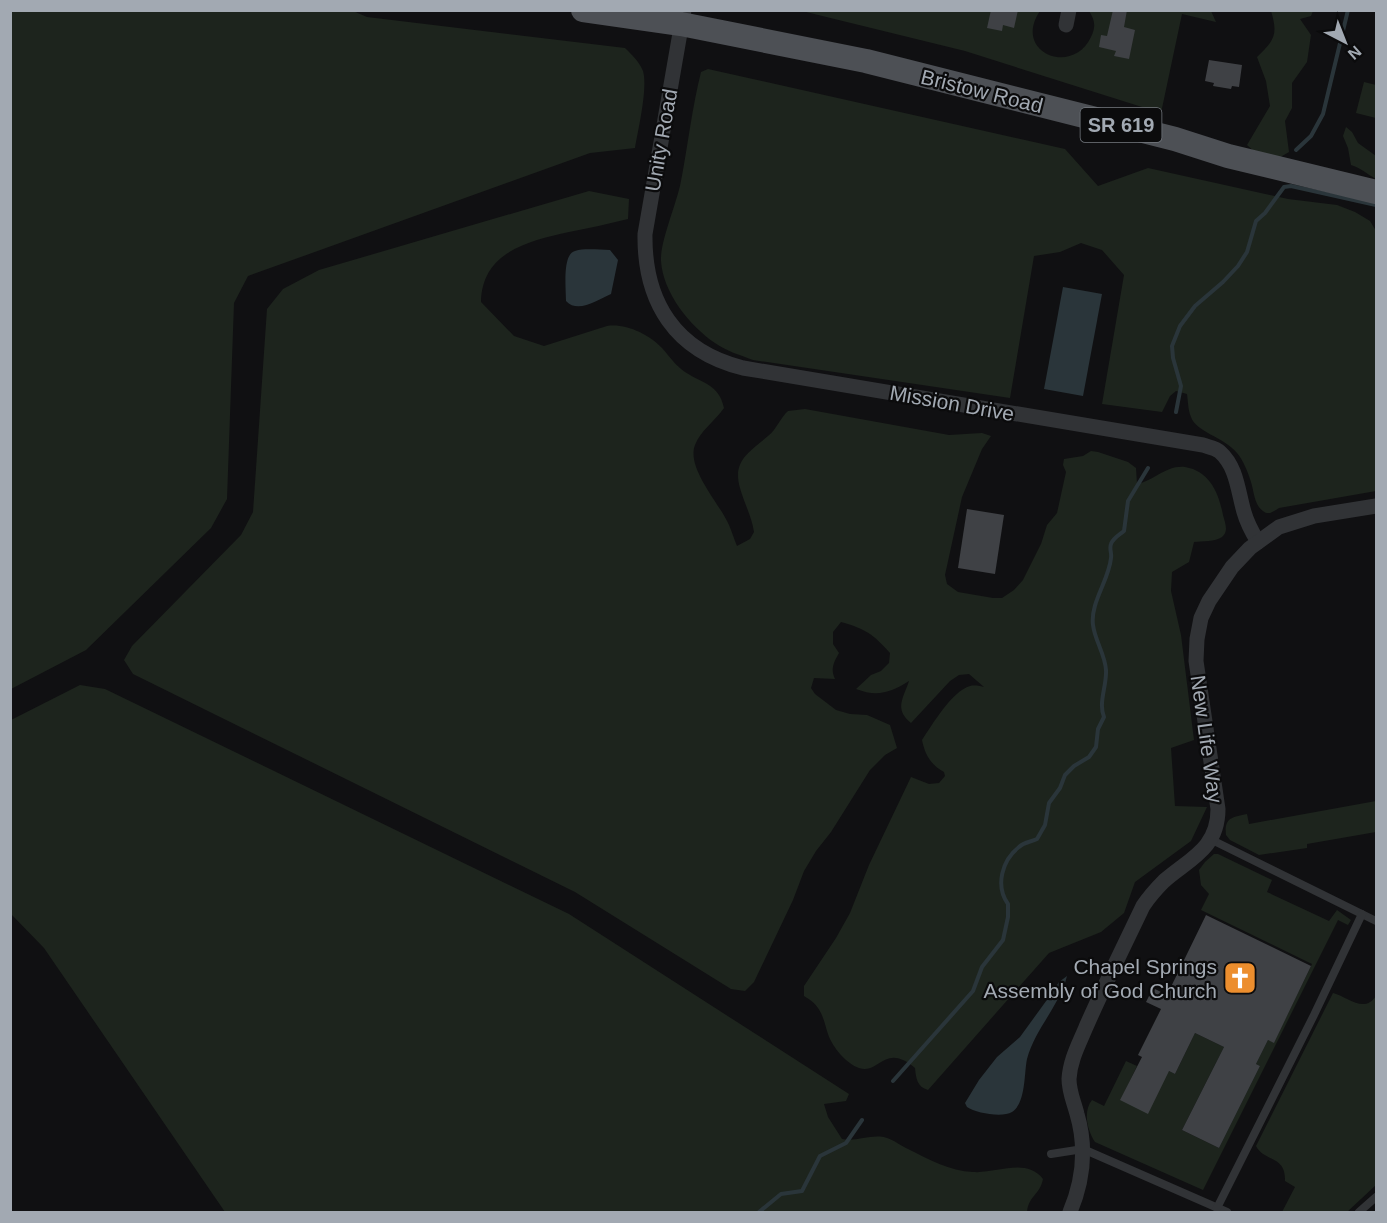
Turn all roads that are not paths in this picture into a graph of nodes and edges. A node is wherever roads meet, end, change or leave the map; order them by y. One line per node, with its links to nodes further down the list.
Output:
1 (584, 10): 2 (main road, Bristow Road / SR 619)
2 (682, 17): 3 (main road, Bristow Road / SR 619); 4 (street, Unity Road)
3 (1377, 192)
4 (645, 257): 6 (street, Mission Drive)
5 (1377, 506): 6 (street, New Life Way)
6 (1258, 542): 7 (street, New Life Way)
7 (1210, 839): 8 (lane); 10 (street, New Life Way)
8 (1362, 914): 9 (lane); 13 (lane)
9 (1377, 921)
10 (1083, 1149): 11 (lane); 13 (lane); 14 (street, New Life Way)
11 (1051, 1154)
12 (1377, 1197): 16 (lane)
13 (1217, 1208): 15 (lane)
14 (1070, 1212)
15 (1227, 1212)
16 (1359, 1212)

